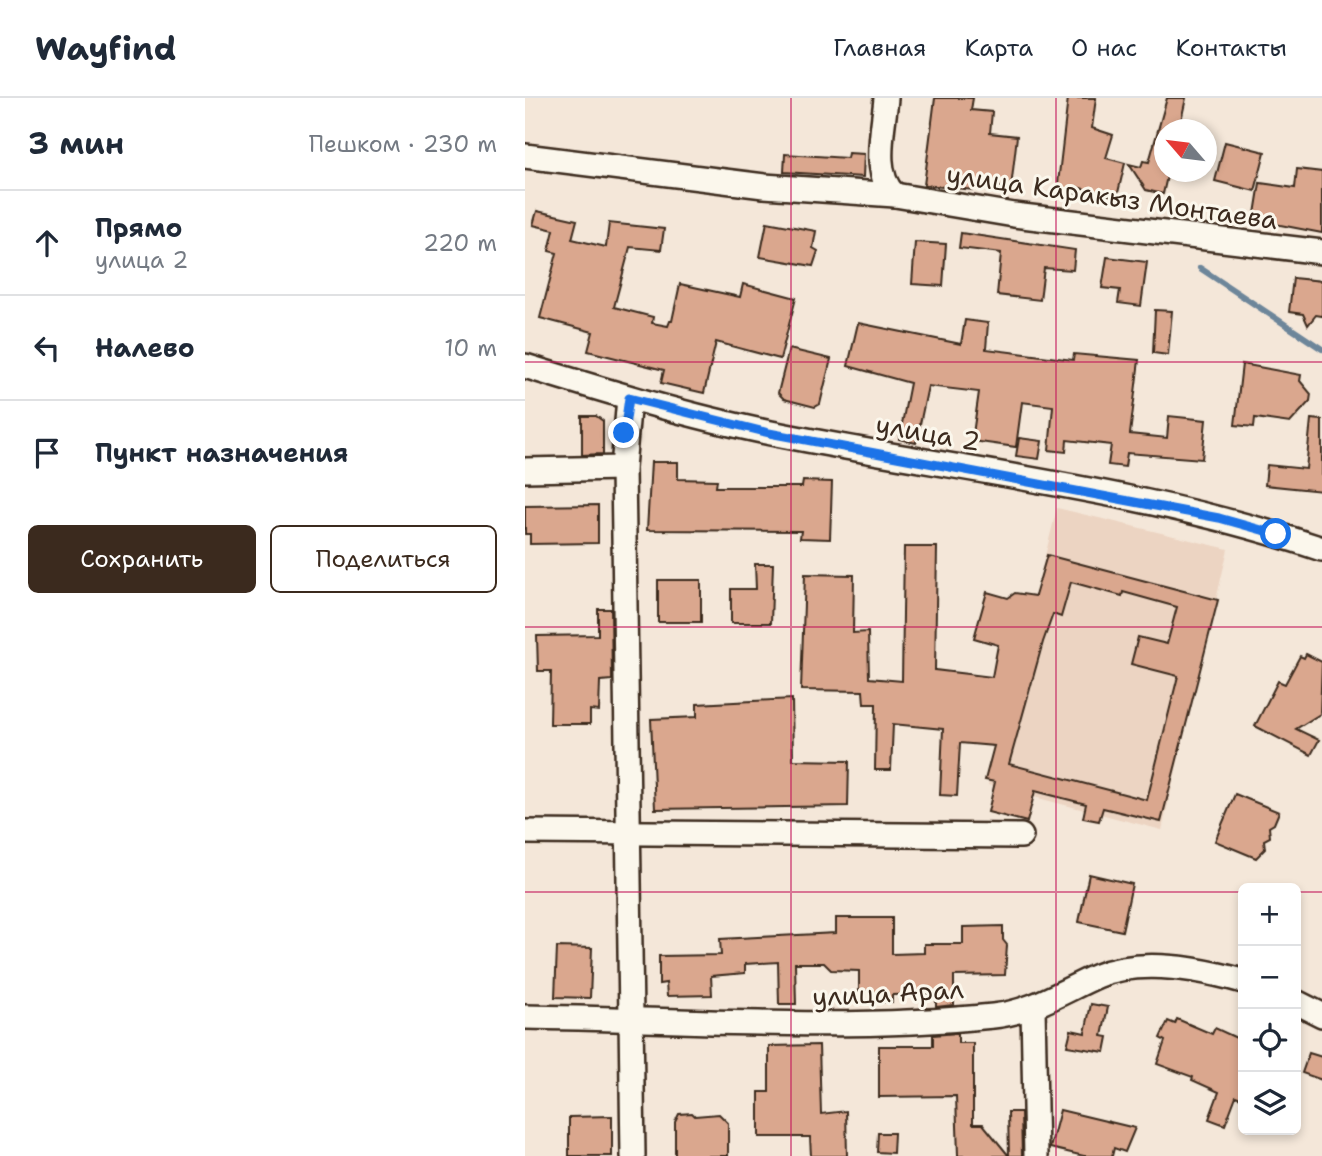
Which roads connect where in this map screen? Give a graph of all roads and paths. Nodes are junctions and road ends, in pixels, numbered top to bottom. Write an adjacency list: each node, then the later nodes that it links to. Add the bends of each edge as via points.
1 (886, 98): 3 (street, via 882,160 884,178)
2 (525, 156): 3 (street, улица Каракыз Монтаева, via 764,186)
3 (895, 195): 4 (street, улица Каракыз Монтаева, via 1013,215)
4 (1322, 252)
5 (525, 366): 6 (street, улица 2)
6 (629, 398): 7 (street); 9 (street, улица 2, via 769,433 1219,518)
7 (623, 468): 8 (street); 10 (street)
8 (525, 470)
9 (1322, 549)
10 (628, 830): 11 (street); 12 (street); 18 (street)
11 (525, 832)
12 (1021, 836)
13 (1238, 980): 15 (street, улица Арал, via 1145,967 1123,969 1099,975)
14 (1301, 1004): 16 (street)
15 (1033, 1008): 18 (street, улица Арал, via 996,1016 889,1023); 20 (street)
16 (1322, 1015)
17 (525, 1017): 18 (street, улица Арал)
18 (631, 1021): 19 (street)
19 (633, 1156)
20 (1036, 1156)

